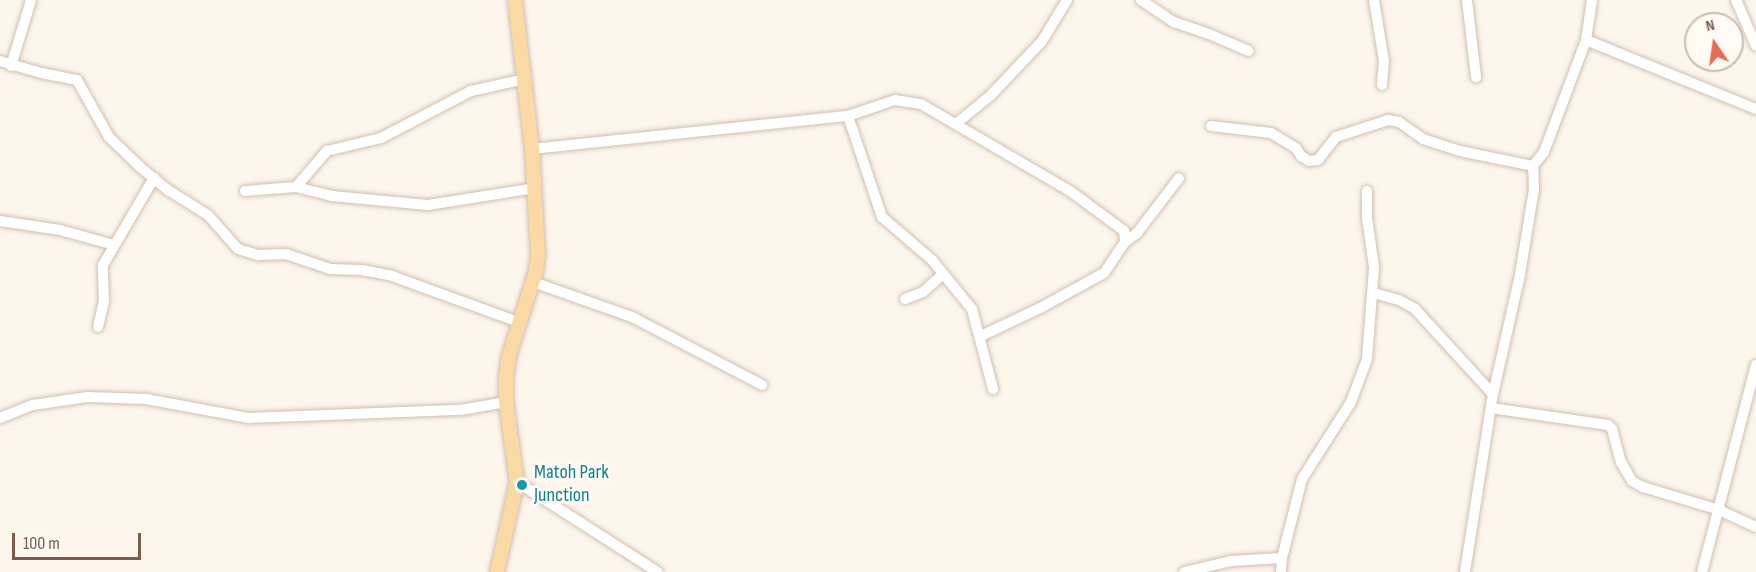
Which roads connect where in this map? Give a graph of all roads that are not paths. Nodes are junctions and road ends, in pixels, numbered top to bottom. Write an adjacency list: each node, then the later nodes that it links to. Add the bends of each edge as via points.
1 (31, 0): 13 (street)
2 (515, 0): 15 (main road)
3 (1067, 0): 19 (street, via 1042,41 991,95)
4 (1141, 0): 11 (street, via 1174,22)
5 (1374, 0): 16 (street, via 1384,61)
6 (1467, 0): 14 (street)
7 (1592, 0): 9 (street)
8 (1736, 0): 10 (street)
9 (1586, 40): 17 (street); 22 (street, via 1544,152)
10 (1756, 46)
11 (1249, 51)
12 (0, 61): 13 (street)
13 (11, 66): 23 (street, via 77,80 104,130)
14 (1476, 77)
15 (525, 79): 21 (main road); 25 (street, via 471,91 381,138 327,151)
16 (1382, 85)
17 (1756, 109)
18 (848, 116): 19 (street, via 895,100 921,104); 21 (street); 32 (street, via 882,217)
19 (957, 123): 30 (street, via 1080,198 1119,226)
20 (1211, 126): 22 (street, via 1271,133 1309,161 1317,160 1335,137 1388,120 1399,122 1423,139 1460,151)
21 (532, 149): 26 (main road)
22 (1533, 166): 42 (street, via 1534,189 1520,280)
23 (154, 178): 31 (street); 36 (street, via 208,215 238,249 258,255 286,254 330,270 362,270 392,276)
24 (1179, 178): 30 (street, via 1137,233)
25 (296, 187): 26 (street, via 332,196 428,205); 27 (street)
26 (535, 188): 33 (main road, via 538,255)
27 (245, 191)
28 (1367, 191): 34 (street)
29 (0, 221): 31 (street, via 60,230)
30 (1125, 242): 38 (street, via 1116,258 1094,280)
31 (114, 245): 37 (street, via 103,265 104,302)
32 (943, 274): 35 (street, via 923,292); 38 (street, via 972,309)
33 (533, 282): 36 (main road); 40 (street, via 632,317)
34 (1374, 293): 42 (street, via 1415,309); 49 (street, via 1367,359 1360,384 1302,479)
35 (905, 299)
36 (521, 323): 43 (main road, via 509,357)
37 (98, 327)
38 (981, 336): 41 (street)
39 (1756, 365): 47 (street)
40 (762, 385)
41 (993, 389)
42 (1493, 394): 44 (street)
43 (506, 402): 45 (street, via 461,410 249,418 146,399 77,397 33,405); 46 (main road)
44 (1491, 408): 47 (street, via 1608,425 1632,481); 54 (street)
45 (0, 418)
46 (517, 482): 50 (main road); 51 (street)
47 (1719, 510): 48 (street); 55 (street)
48 (1756, 527)
49 (1282, 558): 52 (street, via 1231,561); 53 (street)
50 (496, 572)
51 (658, 572)
52 (1184, 572)
53 (1281, 572)
54 (1465, 572)
55 (1702, 572)

